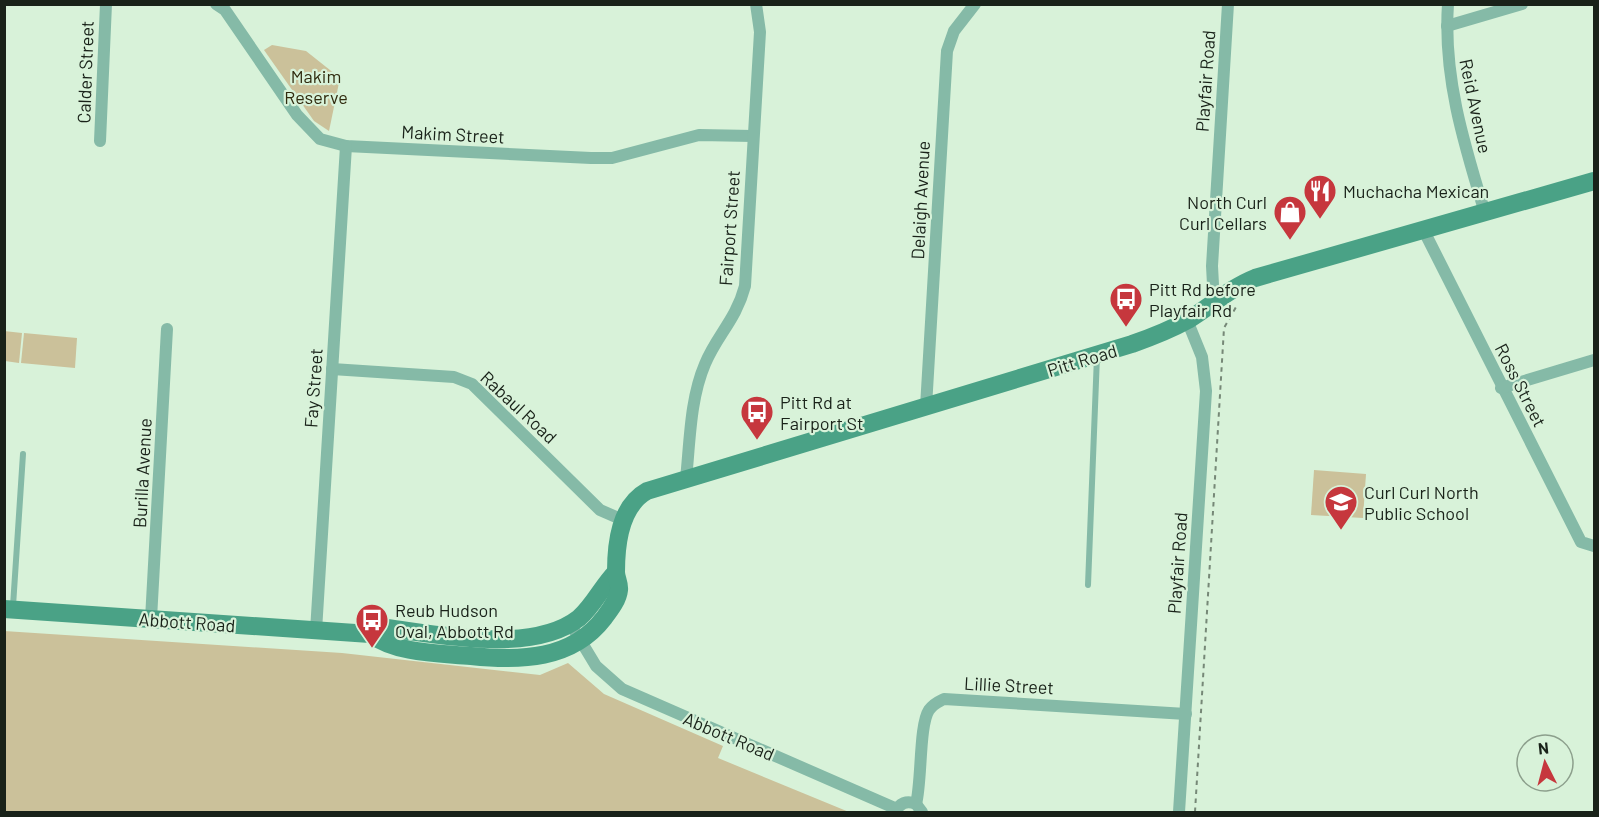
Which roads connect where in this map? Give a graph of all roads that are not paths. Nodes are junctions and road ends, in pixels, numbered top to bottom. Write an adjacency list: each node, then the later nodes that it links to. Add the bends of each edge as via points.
1 (106, 4): 10 (street, Calder Street)
2 (216, 4): 11 (street, Makim Street, via 225,10 297,115 320,139)
3 (756, 4): 9 (street, Fairport Street, via 760,32)
4 (975, 4): 22 (street, Delaigh Avenue, via 954,31 947,51)
5 (1228, 4): 15 (street, Playfair Road, via 1212,266)
6 (1448, 4): 8 (street, Reid Avenue)
7 (1522, 4): 8 (street)
8 (1447, 26): 13 (street, Reid Avenue, via 1447,60 1457,116)
9 (753, 136): 11 (street, Makim Street, via 699,135 612,158 591,159); 24 (street, Fairport Street, via 745,286 739,308 705,364 695,398)
10 (100, 141)
11 (346, 146): 20 (street, Fay Street)
12 (1594, 181): 13 (main road, Pitt Road)
13 (1485, 213): 14 (main road, Pitt Road)
14 (1424, 231): 15 (main road, Pitt Road, via 1255,278 1234,286); 21 (street, Ross Street)
15 (1214, 303): 16 (main road, Pitt Road)
16 (1188, 320): 18 (main road, Pitt Road); 35 (street, Playfair Road, via 1203,357 1206,391)
17 (167, 329): 30 (street, Burilla Avenue)
18 (1097, 355): 22 (main road, Pitt Road); 28 (lane)
19 (1594, 360): 21 (street)
20 (332, 369): 25 (street, Rabaul Road, via 454,377 472,384 600,510); 32 (street, Fay Street)
21 (1501, 388): 26 (street, Ross Street, via 1581,542)
22 (926, 407): 24 (main road, Pitt Road)
23 (23, 454): 29 (lane)
24 (686, 479): 25 (main road, Pitt Road, via 638,496)
25 (623, 520): 27 (main road, Pitt Road)
26 (1594, 546)
27 (616, 572): 31 (main road, via 580,617); 34 (main road, Pitt Road, via 619,590 613,606)
28 (1088, 585)
29 (9, 610): 30 (main road, Abbott Road)
30 (151, 619): 32 (main road, Abbott Road)
31 (570, 623): 33 (main road, Abbott Road, via 549,634 528,638 387,628); 34 (street, Abbott Road)
32 (316, 631): 33 (main road, Abbott Road)
33 (370, 634): 34 (main road, Abbott Road, via 384,645 500,659 555,653)
34 (579, 641): 37 (street, Abbott Road, via 596,666 622,689)
35 (1186, 714): 36 (street, Lillie Street, via 945,699 936,702 925,722); 38 (street, Playfair Road)
36 (919, 808): 37 (street, Abbott Road, via 908,802)
37 (896, 811)
38 (1179, 813)

